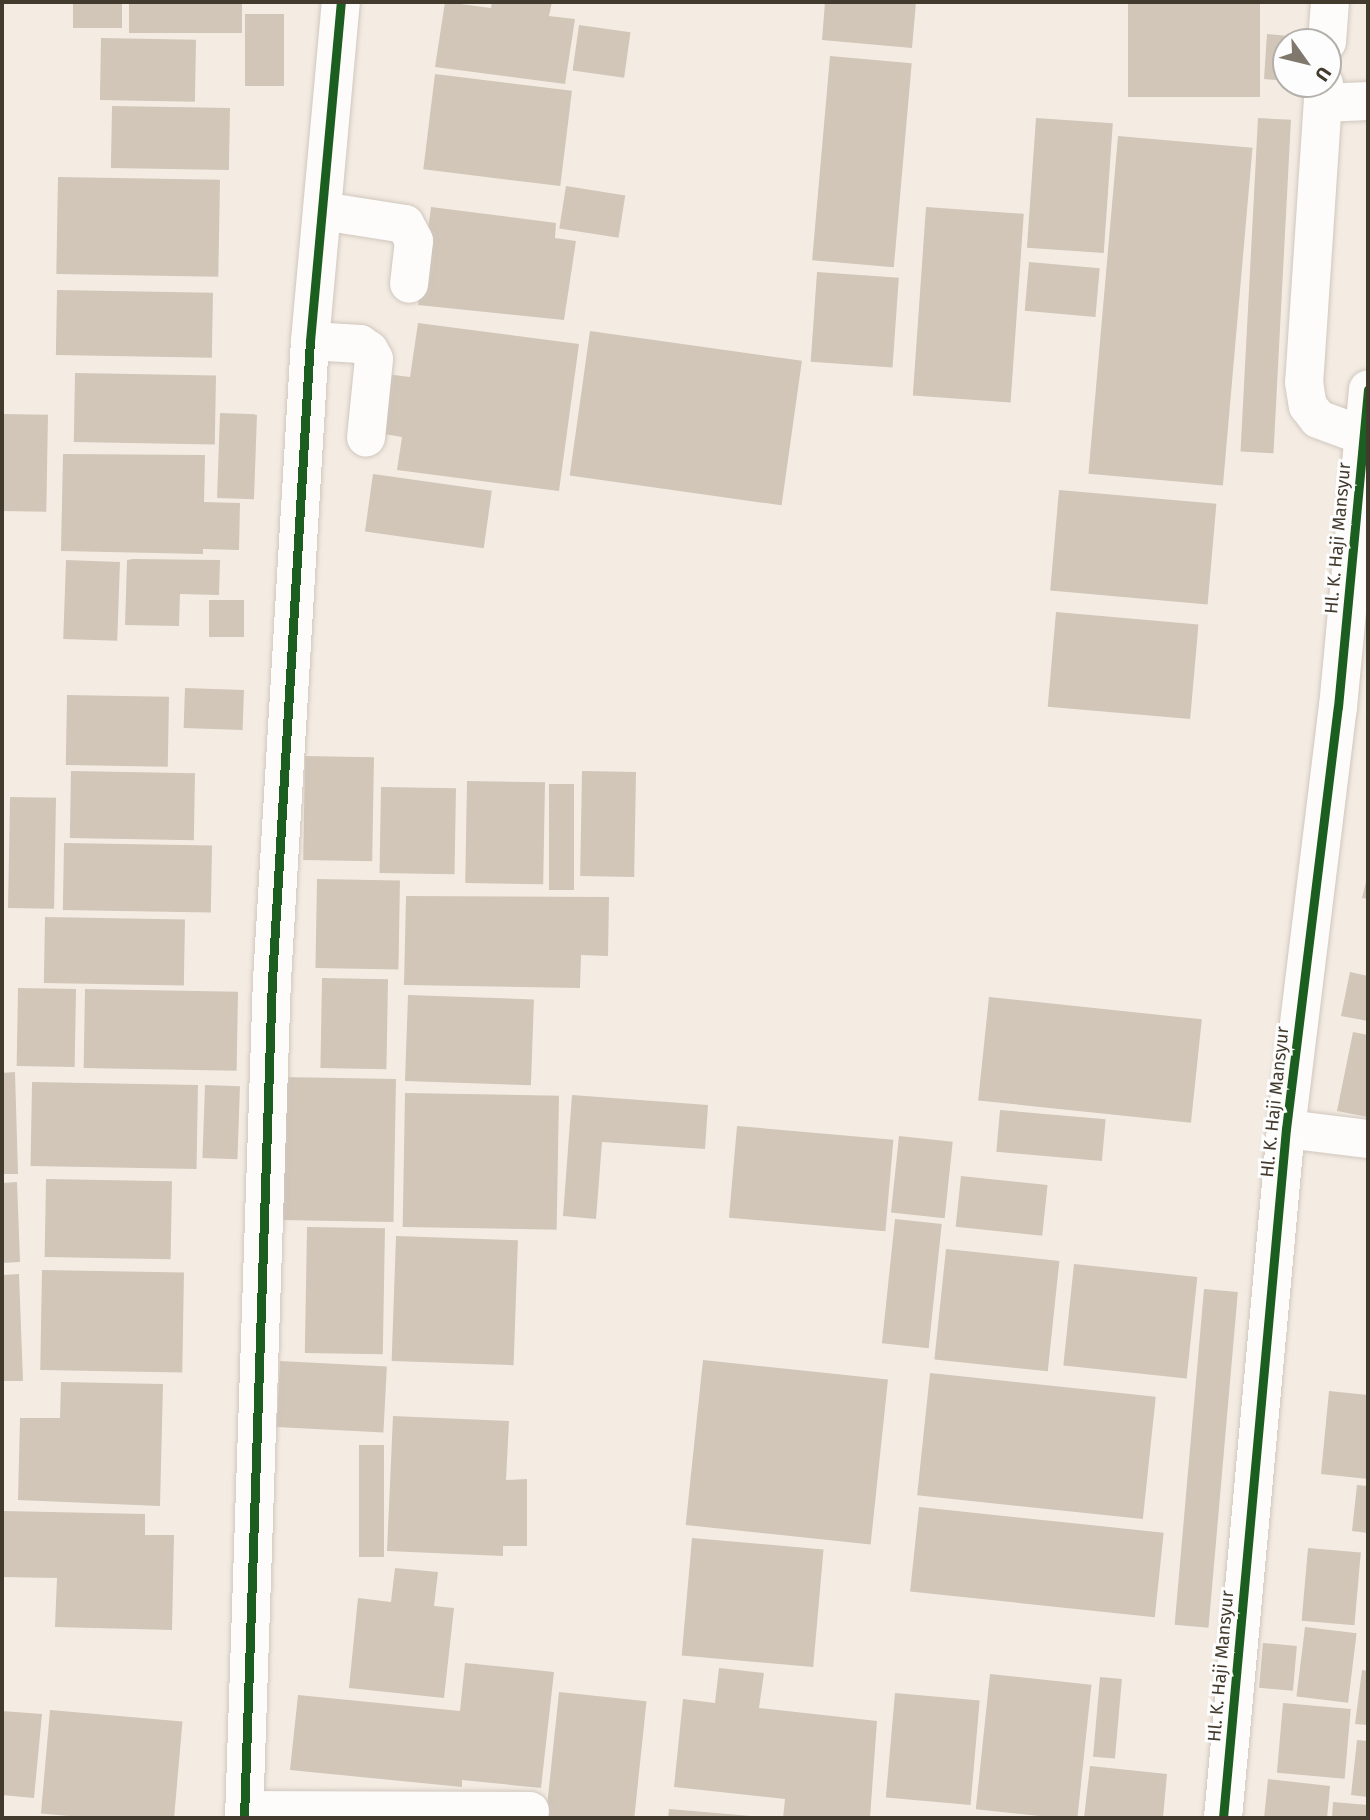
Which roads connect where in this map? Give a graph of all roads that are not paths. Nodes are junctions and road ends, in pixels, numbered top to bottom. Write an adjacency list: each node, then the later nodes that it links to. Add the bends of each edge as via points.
1 (341, 2): 7 (street)
2 (1330, 2): 3 (street)
3 (1328, 28)
4 (1342, 97): 6 (street)
5 (1324, 98): 11 (street, via 1304,382 1307,406 1318,419)
6 (1368, 101)
7 (322, 211): 8 (street, via 404,223 414,241); 9 (street)
8 (409, 284)
9 (310, 341): 12 (street, via 359,344 369,350 374,359); 16 (street, via 272,980)
10 (1368, 390): 11 (street, Hl. K. Haji Mansyur)
11 (1364, 436): 13 (street, Hl. K. Haji Mansyur, via 1338,708)
12 (366, 438)
13 (1286, 1129): 14 (street); 17 (street, Hl. K. Haji Mansyur)
14 (1368, 1139)
15 (530, 1811): 16 (street)
16 (245, 1814)
17 (1223, 1818)

